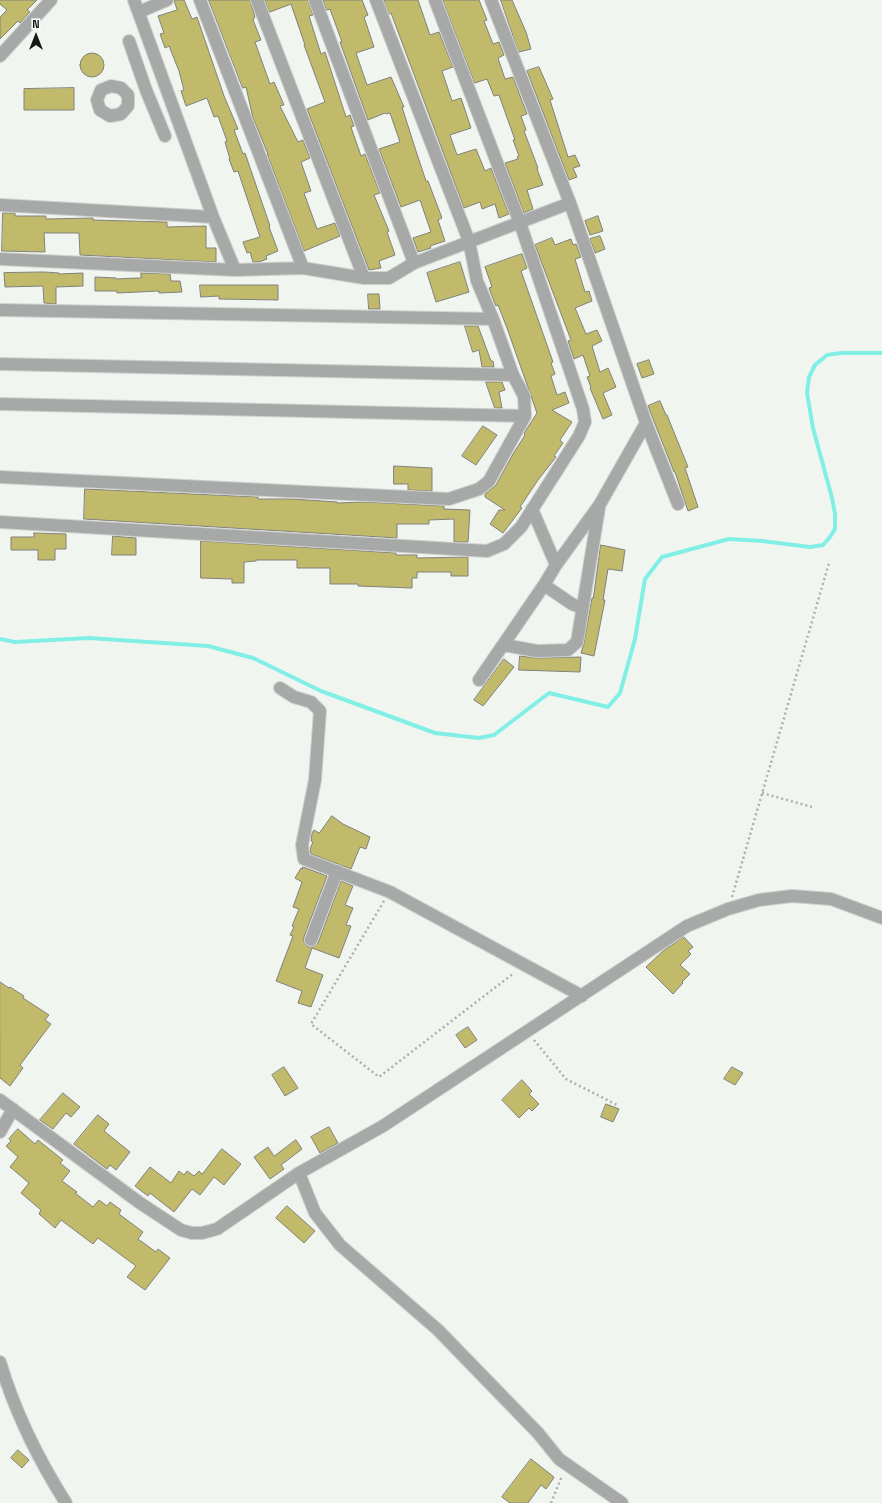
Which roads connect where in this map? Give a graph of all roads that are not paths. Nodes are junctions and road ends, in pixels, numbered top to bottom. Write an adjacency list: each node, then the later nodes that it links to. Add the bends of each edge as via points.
1 (51, 0): 12 (street)
2 (134, 0): 10 (street)
3 (167, 0): 10 (street)
4 (200, 0): 24 (street)
5 (257, 0): 26 (street)
6 (314, 0): 23 (street)
7 (376, 0): 21 (street)
8 (435, 0): 20 (street)
9 (491, 0): 17 (street)
10 (139, 12): 13 (street)
11 (129, 41): 14 (street)
12 (0, 56)
13 (165, 85): 14 (street); 19 (street)
14 (146, 90): 15 (street); 16 (street)
15 (128, 95)
16 (164, 136)
17 (570, 203): 20 (street); 33 (street)
18 (0, 205): 19 (street)
19 (213, 217): 25 (street)
20 (520, 223): 21 (street); 37 (street, via 583,409 585,422 579,436)
21 (469, 241): 23 (street); 28 (street, via 476,281)
22 (0, 259): 25 (street)
23 (414, 263): 26 (street, via 389,278)
24 (303, 268): 25 (street); 26 (street)
25 (235, 270)
26 (364, 278)
27 (0, 310): 28 (street)
28 (493, 319): 30 (street)
29 (0, 364): 30 (street)
30 (513, 375): 32 (street, via 524,396)
31 (0, 404): 32 (street)
32 (525, 416): 34 (street, via 489,481 479,489 449,499)
33 (646, 423): 35 (street); 36 (street)
34 (0, 477)
35 (600, 504): 39 (street); 41 (street)
36 (678, 504)
37 (532, 509): 38 (street, via 521,527 504,544 486,551); 39 (street)
38 (0, 522)
39 (556, 565): 40 (street)
40 (544, 585): 41 (street); 42 (street)
41 (582, 608): 42 (street, via 577,642 568,650 537,651)
42 (504, 645): 43 (street)
43 (479, 680)
44 (280, 688): 45 (street, via 294,697 310,702 320,711 315,780 302,845 304,859)
45 (337, 871): 47 (street); 48 (street, via 390,892)
46 (882, 918): 48 (street, via 832,899 792,896 759,900 728,908 686,926)
47 (311, 940)
48 (582, 996): 52 (street, via 383,1126)
49 (0, 1100): 50 (street)
50 (12, 1109): 51 (street); 52 (street, via 140,1203 181,1230 192,1233 217,1229)
51 (0, 1132)
52 (300, 1174): 55 (street, via 315,1213 340,1245 438,1330 565,1463)
53 (0, 1362): 54 (street, via 26,1433)
54 (66, 1503)
55 (622, 1503)

